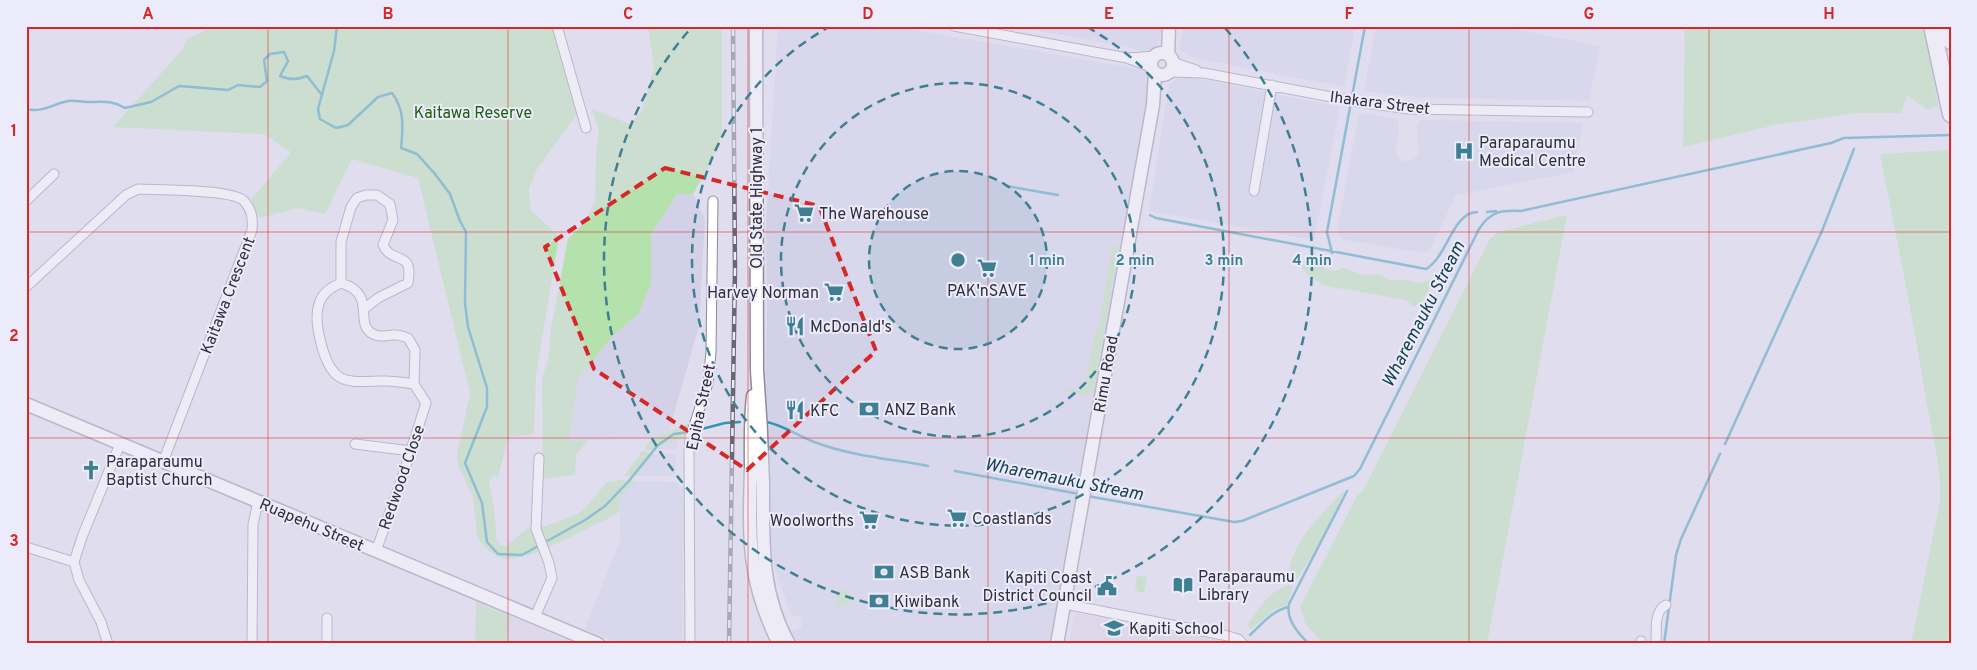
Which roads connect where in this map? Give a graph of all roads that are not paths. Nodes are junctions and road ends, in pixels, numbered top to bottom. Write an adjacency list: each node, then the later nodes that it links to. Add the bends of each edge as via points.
1 (556, 26): 12 (street)
2 (756, 26): 22 (main road, Old State Highway 1)
3 (954, 26): 8 (street, Ihakara Street)
4 (1168, 26): 8 (main road, Rimu Road)
5 (1932, 26): 11 (highway)
6 (1947, 26): 7 (highway)
7 (1951, 41)
8 (1162, 64): 9 (street, Ihakara Street); 32 (main road, Rimu Road)
9 (1272, 85): 10 (street, Ihakara Street, via 1409,109); 14 (street)
10 (1588, 112)
11 (1951, 114)
12 (586, 128)
13 (54, 174): 15 (street)
14 (1254, 191)
15 (26, 201)
16 (714, 201): 40 (street, Epiha Street, via 708,383 690,438)
17 (341, 283): 19 (street, via 356,290); 19 (street, via 341,242 350,207 357,198 377,196 390,204 393,220 383,245 391,254 407,262 410,270 408,283); 20 (street, via 326,292 316,315 326,360 338,376 356,381)
18 (26, 287): 27 (street, Kaitawa Crescent, via 126,195 138,189 220,193 245,201 253,216 252,230)
19 (364, 309): 20 (street, via 365,327 372,334 408,338 415,350)
20 (414, 384): 25 (street, Redwood Close, via 426,403)
21 (26, 404): 23 (main road, Ruapehu Street)
22 (756, 422): 41 (main road, Old State Highway 1, via 750,539 755,582); 42 (main road, Old State Highway 1, via 763,556 768,590)
23 (120, 444): 27 (main road, Ruapehu Street); 31 (street)
24 (355, 444): 25 (street)
25 (411, 451): 30 (street, Redwood Close)
26 (539, 458): 34 (street, via 536,533 552,578)
27 (163, 462): 28 (main road, Ruapehu Street)
28 (258, 502): 30 (main road, Ruapehu Street); 37 (street, via 253,524)
29 (26, 547): 31 (street)
30 (376, 551): 34 (main road, Ruapehu Street)
31 (74, 562): 36 (street)
32 (1065, 604): 43 (main road, Rimu Road); 44 (street, via 1228,636)
33 (1666, 605): 45 (street, via 1658,614)
34 (535, 617): 39 (main road, Ruapehu Street)
35 (327, 618): 38 (street)
36 (108, 644)
37 (252, 644)
38 (327, 644)
39 (598, 644)
40 (690, 644)
41 (779, 644)
42 (790, 644)
43 (1057, 644)
44 (1243, 644)
45 (1656, 644)

